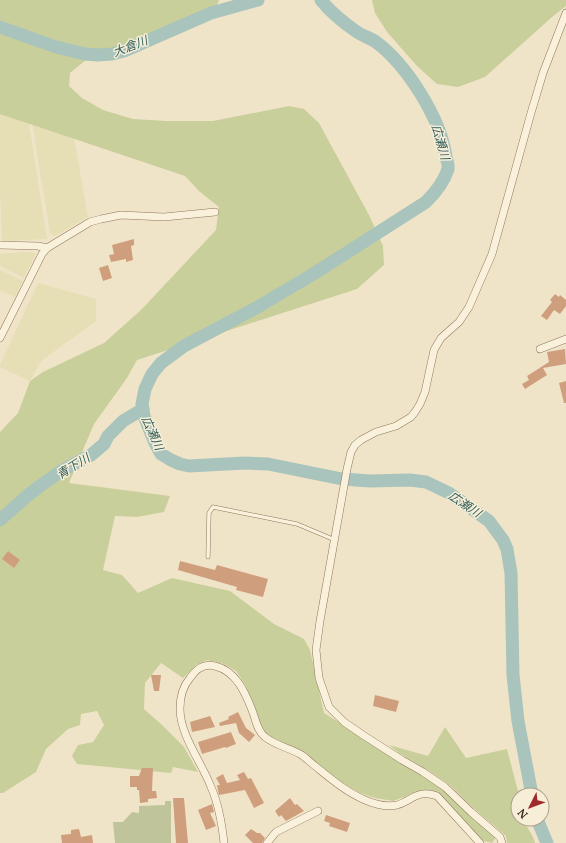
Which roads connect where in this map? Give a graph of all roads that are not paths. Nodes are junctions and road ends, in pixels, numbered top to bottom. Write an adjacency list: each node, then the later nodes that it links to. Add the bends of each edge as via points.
1 (566, 14): 8 (street, via 543,73 492,254 469,307 459,322 441,338 434,350 425,392 415,412 396,426 376,432 355,445 347,469)
2 (215, 212): 4 (street, via 164,217 121,215 101,219 90,222)
3 (0, 245): 4 (street)
4 (47, 248): 5 (street)
5 (0, 338)
6 (566, 339): 7 (street)
7 (540, 349)
8 (335, 540): 9 (lane, via 297,524 213,507 209,513); 14 (street, via 316,650 319,678 329,707 344,722 445,787 500,837)
9 (208, 557)
10 (318, 811): 12 (street, via 276,832)
11 (224, 843): 13 (street, via 220,811 188,739 180,709 181,698 189,679 195,671 213,665 230,672 238,682 264,737 300,754 352,793 373,803 397,805 424,793 437,796)
12 (267, 843)
13 (480, 843)
14 (502, 843)

